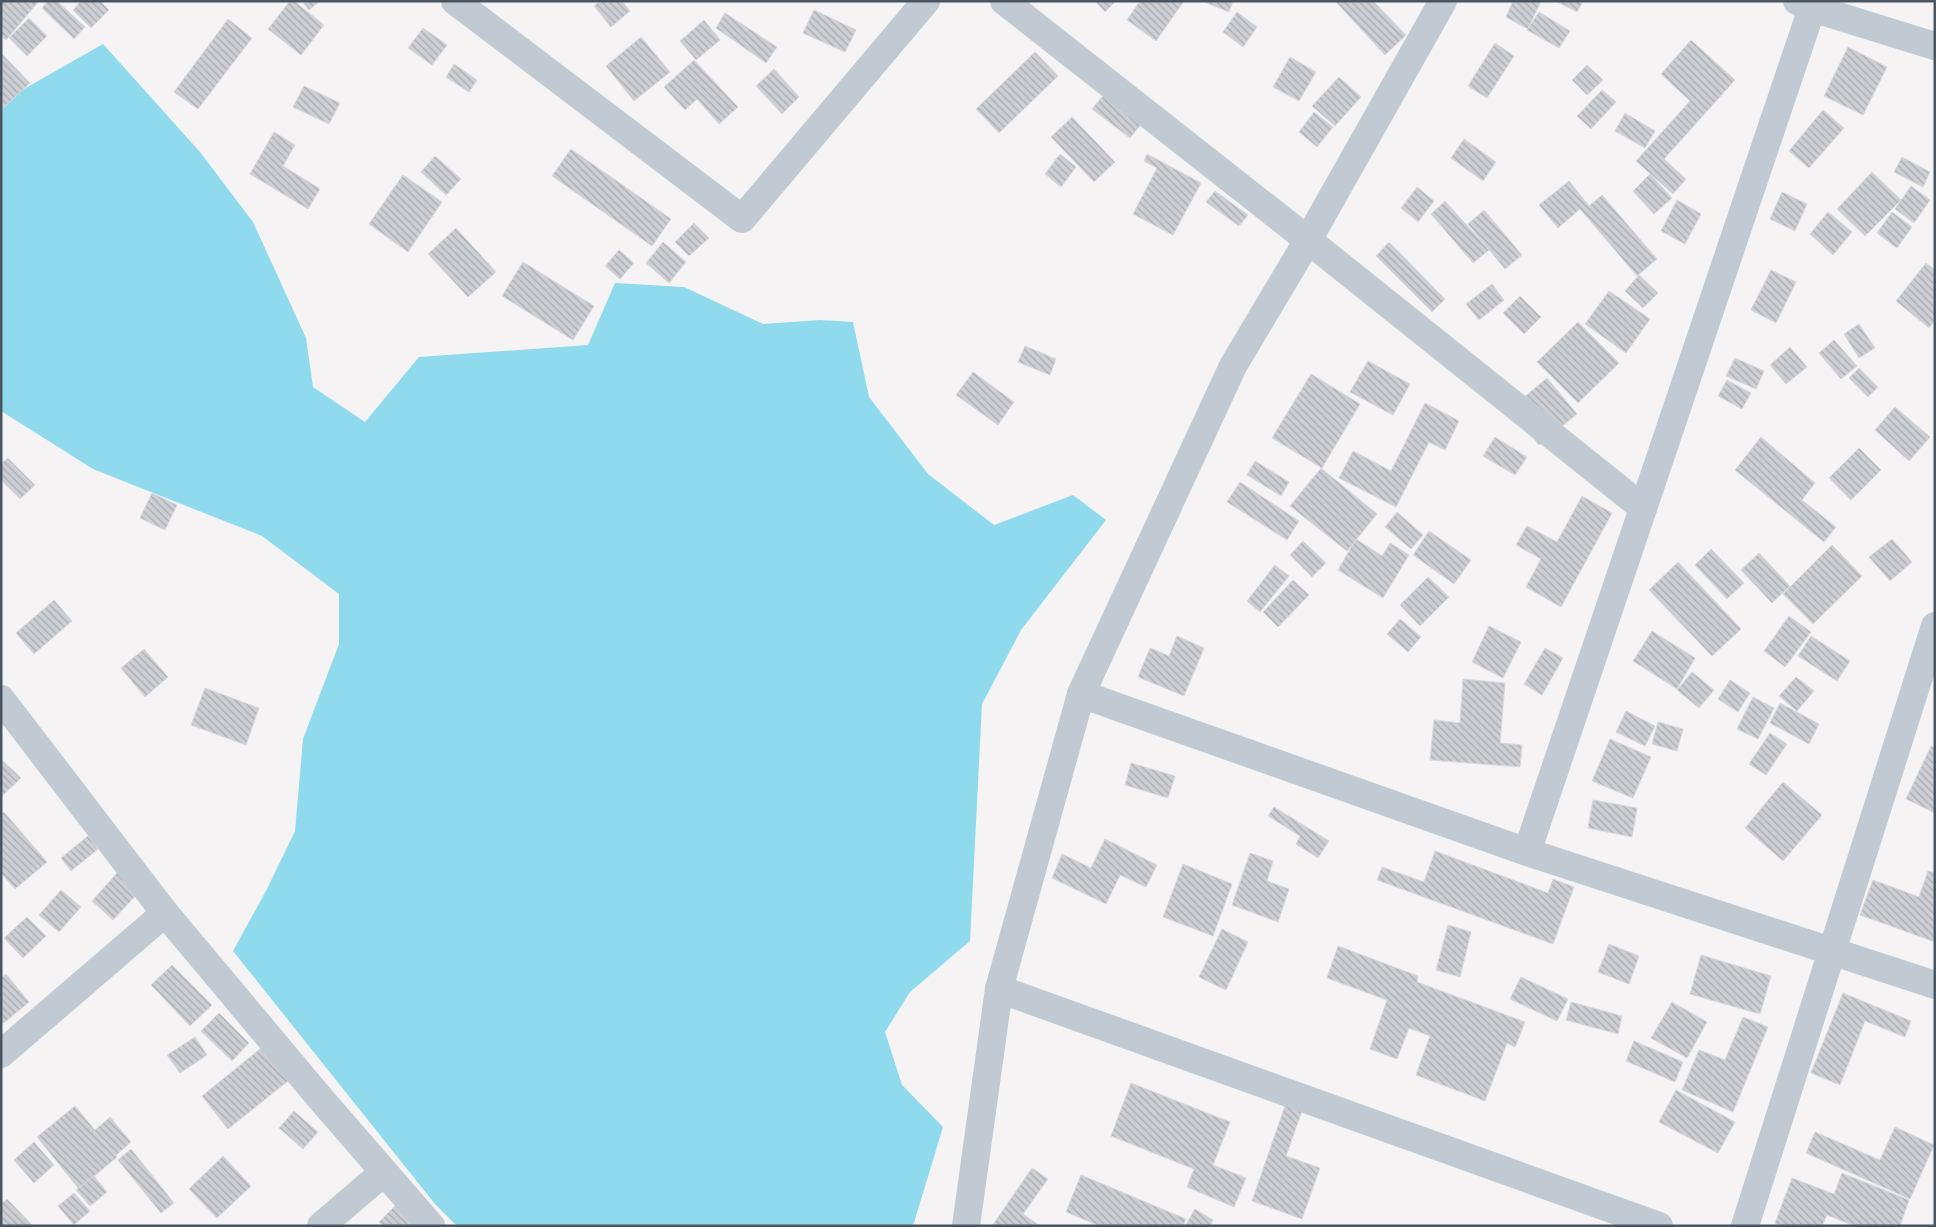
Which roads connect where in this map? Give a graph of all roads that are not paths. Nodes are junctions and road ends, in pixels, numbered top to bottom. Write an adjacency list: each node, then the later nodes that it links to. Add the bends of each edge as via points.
1 (455, 1): 2 (street, via 742,219)
2 (926, 1)
3 (1004, 1): 7 (street)
4 (1443, 1): 7 (street)
5 (1805, 4): 6 (street); 8 (street)
6 (1935, 46)
7 (1308, 240): 8 (street); 10 (street, via 1233,366)
8 (1643, 508): 12 (street)
9 (1935, 626): 14 (street)
10 (1081, 694): 12 (street); 16 (street)
11 (1, 699): 13 (street)
12 (1527, 852): 14 (street)
13 (165, 912): 17 (street); 18 (street)
14 (1831, 951): 15 (street); 23 (street)
15 (1935, 985)
16 (999, 989): 21 (street); 22 (street)
17 (1, 1054)
18 (384, 1172): 19 (street); 20 (street)
19 (320, 1226)
20 (431, 1226)
21 (966, 1226)
22 (1659, 1226)
23 (1745, 1226)

